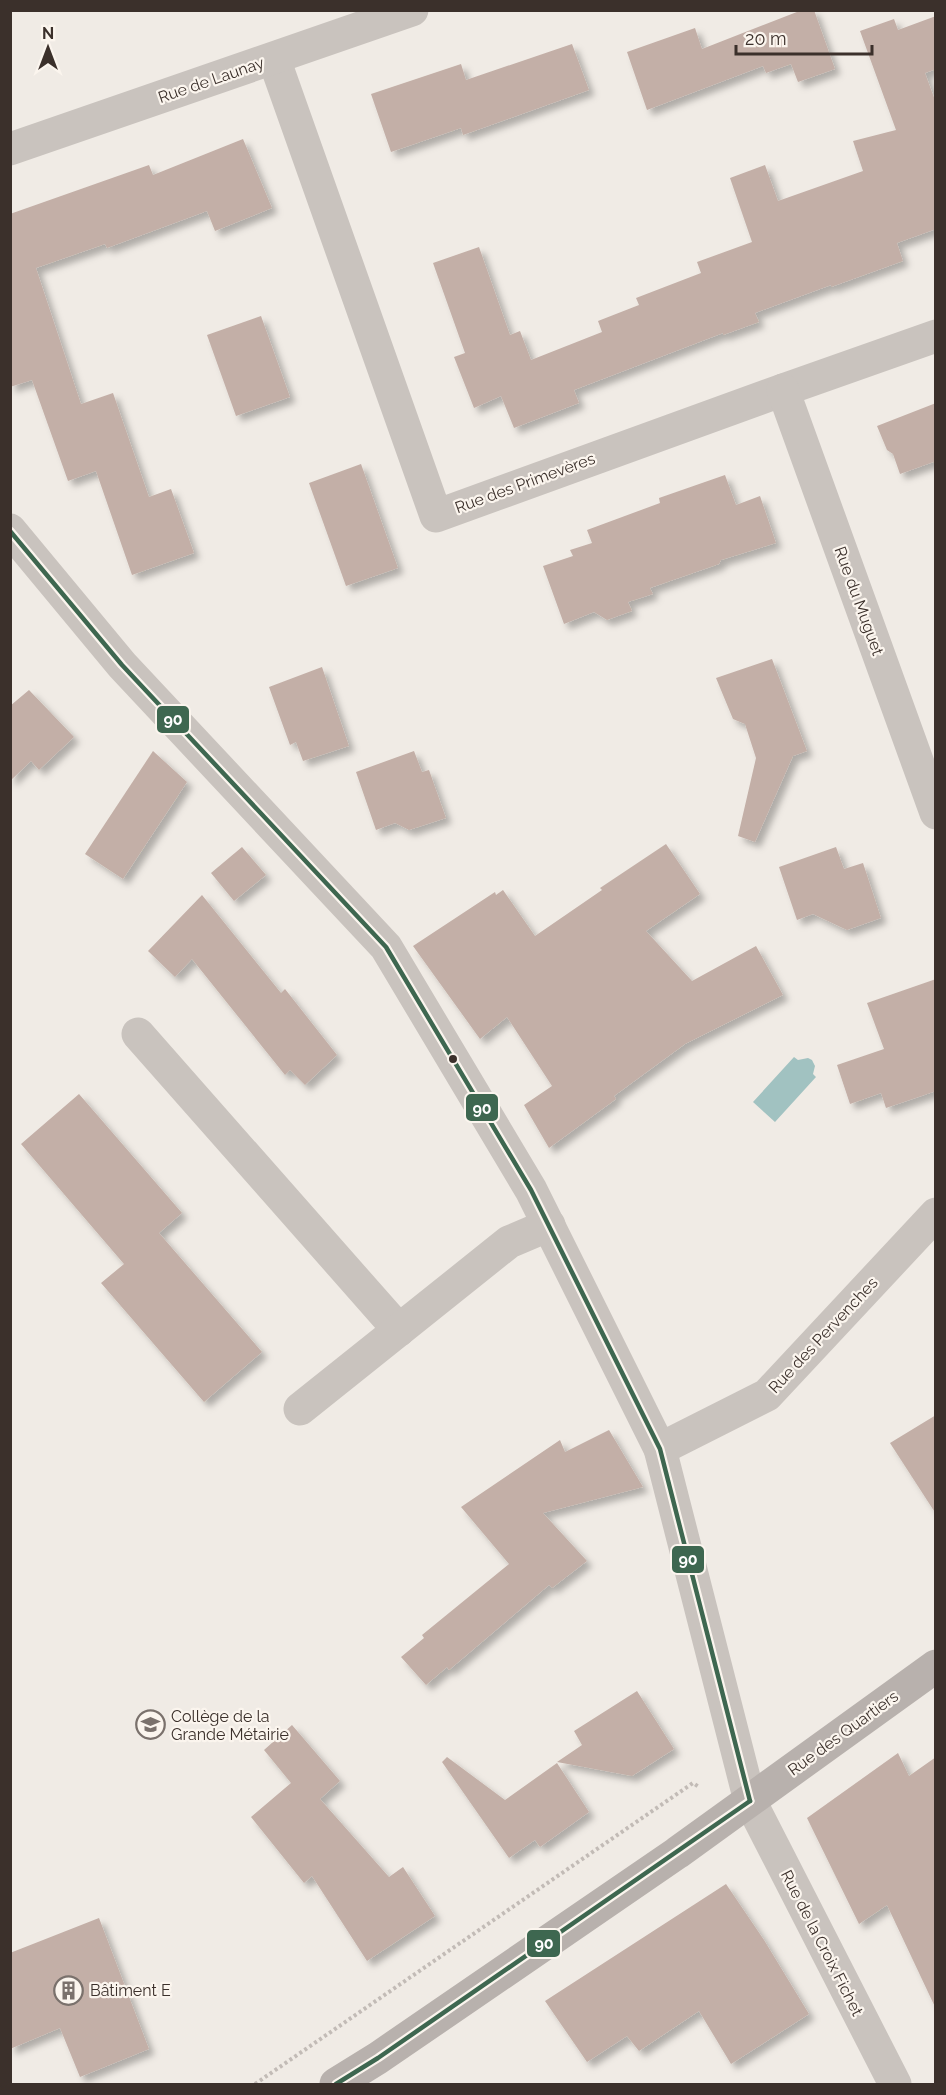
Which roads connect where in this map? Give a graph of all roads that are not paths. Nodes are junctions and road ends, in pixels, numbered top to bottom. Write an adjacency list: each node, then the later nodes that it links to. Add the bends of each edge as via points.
1 (412, 10): 2 (street, Rue de Launay)
2 (274, 59): 3 (street, Rue de Launay); 5 (street, Rue des Primevères, via 436,516)
3 (10, 149)
4 (936, 336): 5 (street, Rue des Primevères)
5 (783, 390): 7 (street, Rue du Muguet)
6 (10, 530): 11 (street, Rue de la Croix Fichet, via 122,665 386,947)
7 (926, 756): 8 (street, Rue du Muguet)
8 (936, 813)
9 (138, 1034): 12 (street)
10 (936, 1214): 14 (street, Rue des Pervenches, via 767,1395)
11 (549, 1226): 12 (street, via 509,1242); 14 (street, Rue de la Croix Fichet)
12 (399, 1330): 13 (street)
13 (300, 1409)
14 (660, 1449): 16 (street, Rue de la Croix Fichet)
15 (936, 1666): 16 (main road, Rue des Quartiers)
16 (742, 1807): 17 (main road, Rue des Quartiers); 18 (street, Rue de la Croix Fichet)
17 (336, 2085)
18 (895, 2085)

